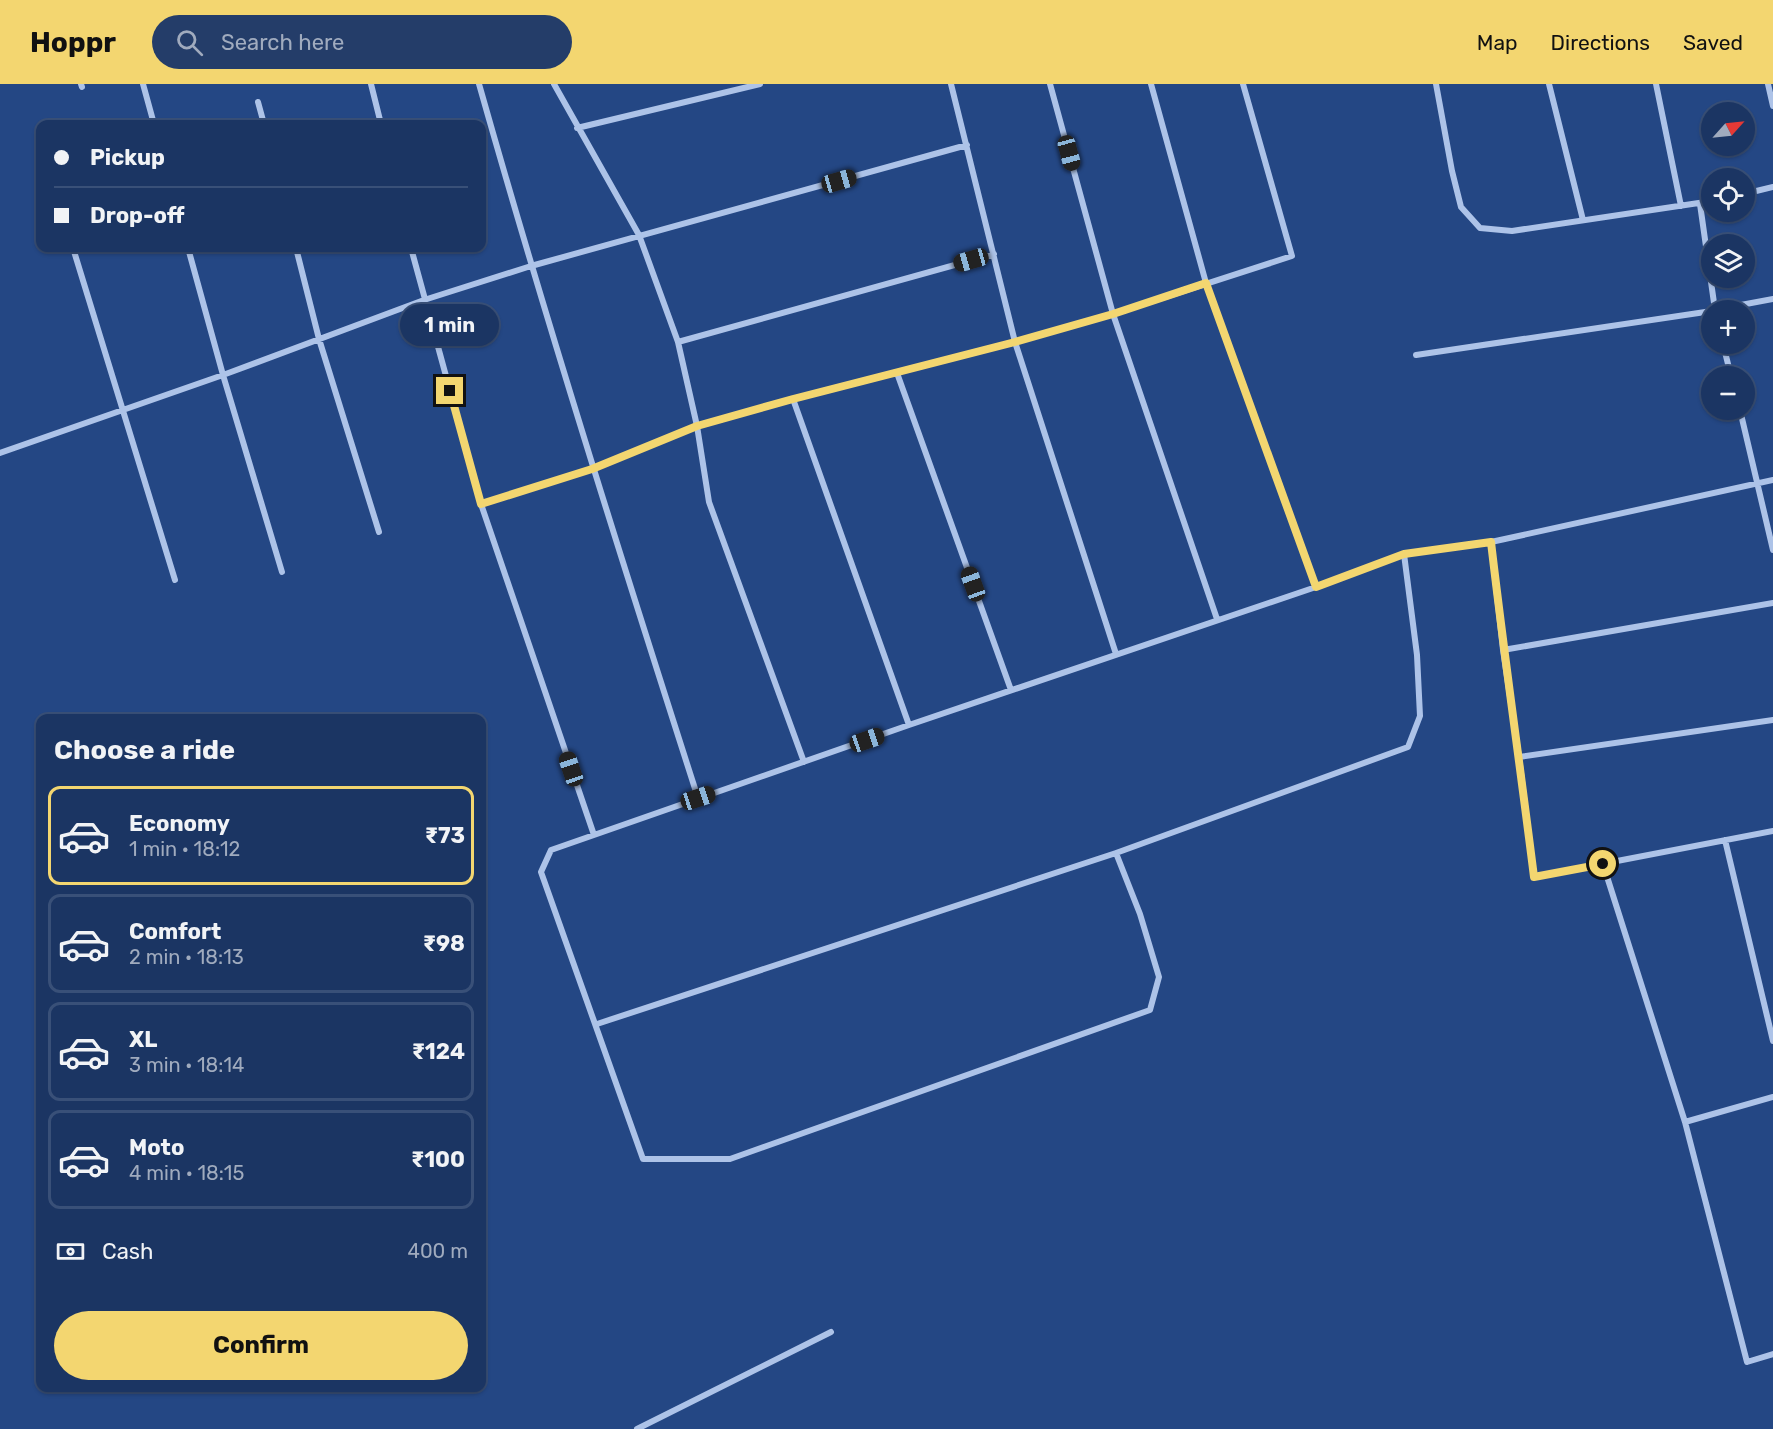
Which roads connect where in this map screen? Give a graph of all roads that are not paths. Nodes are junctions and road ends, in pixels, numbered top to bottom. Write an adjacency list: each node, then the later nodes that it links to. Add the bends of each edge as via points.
1 (143, 84): 16 (street)
2 (371, 84): 18 (street)
3 (479, 84): 32 (street)
4 (554, 84): 19 (street)
5 (760, 84): 19 (street)
6 (951, 84): 20 (street)
7 (1050, 84): 39 (street)
8 (1151, 84): 33 (street)
9 (1244, 84): 33 (street, via 1292,256)
10 (1436, 84): 25 (street, via 1461,207 1480,228 1512,231)
11 (1549, 84): 25 (street)
12 (1656, 84): 24 (street)
13 (1768, 84): 15 (street)
14 (258, 102): 17 (street)
15 (1773, 106)
16 (153, 120)
17 (263, 120)
18 (380, 120)
19 (577, 128): 26 (street)
20 (967, 145): 26 (street); 31 (street)
21 (1773, 188): 22 (street)
22 (1755, 192)
23 (1700, 204): 24 (street); 36 (street)
24 (1681, 206): 25 (street)
25 (1583, 220)
26 (639, 235): 32 (street); 41 (street)
27 (74, 252): 47 (street)
28 (189, 252): 45 (street)
29 (297, 252): 40 (street)
30 (412, 252): 35 (street)
31 (993, 254): 41 (street); 42 (street)
32 (531, 266): 35 (street); 51 (street)
33 (1206, 283): 39 (street); 61 (street)
34 (1773, 299): 37 (street)
35 (424, 300): 40 (street); 54 (street)
36 (1713, 300)
37 (1755, 303)
38 (1701, 313): 43 (street)
39 (1113, 314): 42 (street); 63 (street)
40 (319, 339): 45 (street); 55 (street)
41 (678, 342): 49 (street)
42 (1015, 342): 44 (street); 65 (street)
43 (1416, 355)
44 (897, 373): 46 (street); 66 (street)
45 (223, 375): 47 (street); 59 (street)
46 (793, 399): 49 (street); 68 (street)
47 (122, 409): 50 (street); 60 (street)
48 (1742, 420): 53 (street)
49 (697, 426): 51 (street); 70 (street, via 709,502)
50 (0, 453)
51 (592, 469): 54 (street); 71 (street)
52 (1773, 480): 53 (street)
53 (1758, 483): 56 (street); 57 (street)
54 (481, 504): 73 (street)
55 (379, 532)
56 (1491, 542): 58 (street); 64 (street)
57 (1773, 550)
58 (1404, 554): 61 (street); 75 (street, via 1417,655 1420,716 1408,747)
59 (282, 572)
60 (175, 580)
61 (1316, 587): 63 (street)
62 (1773, 603): 64 (street)
63 (1217, 619): 65 (street)
64 (1503, 650): 69 (street)
65 (1116, 654): 66 (street)
66 (1011, 690): 68 (street)
67 (1773, 720): 69 (street)
68 (909, 725): 70 (street)
69 (1519, 757): 76 (street, via 1534,877)
70 (804, 762): 71 (street)
71 (698, 798): 73 (street)
72 (1773, 831): 74 (street)
73 (594, 836): 77 (street, via 551,850 541,872)
74 (1725, 840): 76 (street); 78 (street)
75 (1116, 853): 77 (street); 77 (street, via 1159,977 1150,1010 730,1159 644,1159)
76 (1603, 864): 80 (street)
77 (597, 1024)
78 (1773, 1041)
79 (1773, 1097): 80 (street)
80 (1684, 1122): 82 (street, via 1747,1362)
81 (831, 1332): 83 (street)
82 (1773, 1354)
83 (637, 1429)

